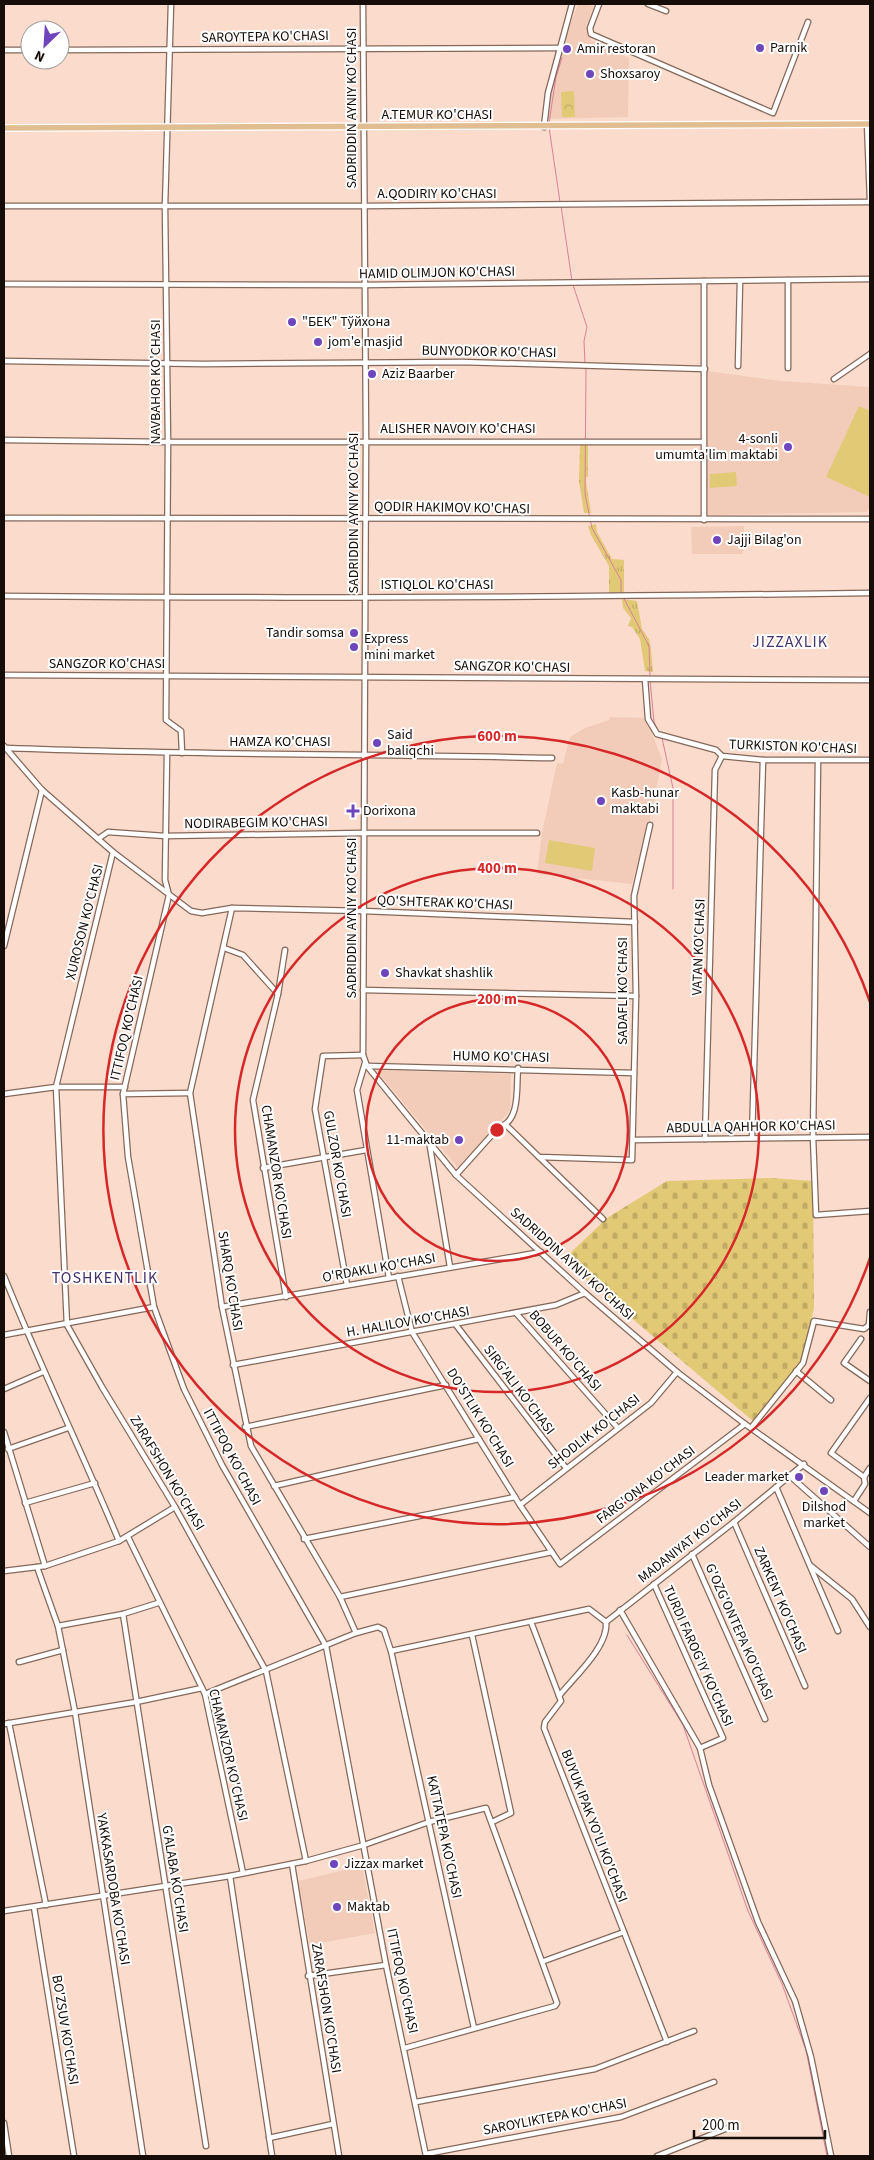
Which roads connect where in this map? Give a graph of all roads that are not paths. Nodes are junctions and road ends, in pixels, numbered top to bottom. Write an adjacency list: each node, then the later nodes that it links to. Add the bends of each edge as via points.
1 (171, 4): 13 (street, NAVBAHOR KO'CHASI)
2 (363, 4): 8 (street, SADRIDDIN AYNIY KO'CHASI)
3 (572, 4): 9 (street)
4 (599, 4): 7 (street, via 590,28 591,34 773,113)
5 (648, 4): 6 (street)
6 (666, 11)
7 (808, 22)
8 (363, 48): 9 (street, SAROYTEPA KO'CHASI); 13 (street, SAROYTEPA KO'CHASI); 18 (street, SADRIDDIN AYNIY KO'CHASI)
9 (560, 48): 15 (street, via 548,93)
10 (4, 50): 11 (street)
11 (20, 50)
12 (70, 50): 13 (street, SAROYTEPA KO'CHASI)
13 (171, 50): 17 (street, NAVBAHOR KO'CHASI)
14 (869, 124): 15 (main road, A.TEMUR KO'CHASI); 19 (street)
15 (544, 126): 18 (main road, A.TEMUR KO'CHASI)
16 (4, 128): 17 (main road, A.TEMUR KO'CHASI)
17 (166, 128): 18 (main road, A.TEMUR KO'CHASI); 21 (street, NAVBAHOR KO'CHASI)
18 (364, 128): 22 (street, SADRIDDIN AYNIY KO'CHASI)
19 (870, 201): 22 (street, A.QODIRIY KO'CHASI)
20 (4, 206): 21 (street, A.QODIRIY KO'CHASI)
21 (165, 206): 22 (street, A.QODIRIY KO'CHASI); 28 (street, NAVBAHOR KO'CHASI)
22 (364, 206): 29 (street, SADRIDDIN AYNIY KO'CHASI)
23 (870, 278): 24 (street, HAMID OLIMJON KO'CHASI)
24 (788, 280): 26 (street, HAMID OLIMJON KO'CHASI); 35 (street)
25 (704, 281): 26 (street, HAMID OLIMJON KO'CHASI); 29 (street, HAMID OLIMJON KO'CHASI); 36 (street)
26 (740, 281): 34 (street)
27 (4, 284): 28 (street, HAMID OLIMJON KO'CHASI)
28 (167, 284): 29 (street, HAMID OLIMJON KO'CHASI); 33 (street, NAVBAHOR KO'CHASI)
29 (364, 285): 32 (street, SADRIDDIN AYNIY KO'CHASI)
30 (870, 354): 37 (street)
31 (4, 361): 33 (street, BUNYODKOR KO'CHASI)
32 (365, 361): 33 (street, BUNYODKOR KO'CHASI); 36 (street, BUNYODKOR KO'CHASI); 39 (street, SADRIDDIN AYNIY KO'CHASI)
33 (168, 363): 40 (street, NAVBAHOR KO'CHASI)
34 (738, 366)
35 (788, 368)
36 (705, 369): 41 (street)
37 (834, 378)
38 (4, 440): 40 (street, ALISHER NAVOIY KO'CHASI)
39 (366, 440): 40 (street, ALISHER NAVOIY KO'CHASI); 41 (street, ALISHER NAVOIY KO'CHASI); 44 (street, SADRIDDIN AYNIY KO'CHASI)
40 (168, 442): 42 (street, NAVBAHOR KO'CHASI)
41 (703, 442): 46 (street)
42 (168, 517): 43 (street, QODIR HAKIMOV KO'CHASI); 44 (street, QODIR HAKIMOV KO'CHASI); 50 (street, NAVBAHOR KO'CHASI)
43 (4, 518)
44 (365, 518): 46 (street, QODIR HAKIMOV KO'CHASI); 49 (street, SADRIDDIN AYNIY KO'CHASI)
45 (870, 519): 46 (street, QODIR HAKIMOV KO'CHASI)
46 (704, 520)
47 (870, 593): 49 (street, ISTIQLOL KO'CHASI)
48 (4, 596): 50 (street, ISTIQLOL KO'CHASI)
49 (365, 597): 50 (street, ISTIQLOL KO'CHASI); 53 (street, SADRIDDIN AYNIY KO'CHASI)
50 (166, 598): 52 (street, NAVBAHOR KO'CHASI)
51 (4, 675): 52 (street, SANGZOR KO'CHASI)
52 (166, 675): 53 (street, SANGZOR KO'CHASI); 57 (street, NAVBAHOR KO'CHASI, via 166,720 181,731)
53 (364, 676): 54 (street, SANGZOR KO'CHASI); 59 (street, SADRIDDIN AYNIY KO'CHASI)
54 (646, 679): 55 (street, SANGZOR KO'CHASI); 60 (street, TURKISTON KO'CHASI, via 648,719 655,733 716,750)
55 (870, 680)
56 (5, 747): 58 (street, HAMZA KO'CHASI); 65 (street, XUROSON KO'CHASI)
57 (182, 753): 58 (street, HAMZA KO'CHASI); 59 (street, HAMZA KO'CHASI)
58 (167, 754): 69 (street, ITTIFOQ KO'CHASI)
59 (364, 754): 61 (street, HAMZA KO'CHASI); 67 (street, SADRIDDIN AYNIY KO'CHASI)
60 (722, 756): 62 (street, TURKISTON KO'CHASI); 95 (street, VATAN KO'CHASI, via 715,770)
61 (552, 758)
62 (763, 760): 63 (street, TURKISTON KO'CHASI); 94 (street)
63 (818, 760): 64 (street, TURKISTON KO'CHASI); 92 (street)
64 (870, 760)
65 (42, 790): 70 (street, XUROSON KO'CHASI); 76 (street)
66 (650, 824): 75 (street, SADAFLI KO'CHASI, via 634,896)
67 (363, 833): 68 (street, NODIRABEGIM KO'CHASI); 69 (street, NODIRABEGIM KO'CHASI); 74 (street, SADRIDDIN AYNIY KO'CHASI)
68 (537, 833)
69 (165, 836): 70 (street, NODIRABEGIM KO'CHASI, via 108,832); 72 (street, ITTIFOQ KO'CHASI, via 165,880)
70 (98, 839): 71 (street, XUROSON KO'CHASI)
71 (113, 852): 72 (street, QO'SHTERAK KO'CHASI); 86 (street, XUROSON KO'CHASI)
72 (169, 895): 73 (street, QO'SHTERAK KO'CHASI, via 191,911); 87 (street, ITTIFOQ KO'CHASI)
73 (232, 908): 74 (street, QO'SHTERAK KO'CHASI); 77 (street, SHARQ KO'CHASI)
74 (363, 911): 75 (street, QO'SHTERAK KO'CHASI); 79 (street, SADRIDDIN AYNIY KO'CHASI)
75 (635, 922): 81 (street, SADAFLI KO'CHASI)
76 (4, 946)
77 (224, 948): 80 (street, via 243,955); 88 (street, SHARQ KO'CHASI)
78 (285, 950): 80 (street, CHAMANZOR KO'CHASI)
79 (363, 990): 81 (street); 82 (street, SADRIDDIN AYNIY KO'CHASI)
80 (278, 994): 101 (street, CHAMANZOR KO'CHASI, via 253,1100)
81 (636, 996): 85 (street, SADAFLI KO'CHASI)
82 (363, 1055): 83 (street, SADRIDDIN AYNIY KO'CHASI); 100 (street, GULZOR KO'CHASI, via 323,1056 315,1109)
83 (366, 1064): 84 (street, HUMO KO'CHASI); 96 (street, SADRIDDIN AYNIY KO'CHASI); 98 (street, via 357,1090)
84 (518, 1068): 85 (street, HUMO KO'CHASI); 91 (street, via 514,1117)
85 (634, 1073): 97 (street, SADAFLI KO'CHASI)
86 (56, 1087): 87 (street); 89 (street); 117 (street, ZARAFSHON KO'CHASI)
87 (125, 1087): 90 (street, ITTIFOQ KO'CHASI)
88 (190, 1093): 90 (street); 114 (street, SHARQ KO'CHASI)
89 (4, 1094)
90 (124, 1094): 113 (street, ITTIFOQ KO'CHASI, via 128,1157)
91 (506, 1125): 99 (street); 102 (street, via 499,1127)
92 (813, 1137): 93 (street, ABDULLA QAHHOR KO'CHASI); 94 (street, ABDULLA QAHHOR KO'CHASI); 103 (street, via 816,1215)
93 (870, 1137)
94 (752, 1138): 95 (street, ABDULLA QAHHOR KO'CHASI)
95 (704, 1139): 97 (street, ABDULLA QAHHOR KO'CHASI)
96 (429, 1140): 102 (street, SADRIDDIN AYNIY KO'CHASI); 106 (street)
97 (633, 1140): 99 (street, SADAFLI KO'CHASI, via 632,1160)
98 (366, 1150): 100 (street); 109 (street)
99 (539, 1157): 104 (street)
100 (323, 1159): 101 (street); 110 (street, GULZOR KO'CHASI)
101 (263, 1168): 112 (street, CHAMANZOR KO'CHASI)
102 (456, 1175): 105 (street, SADRIDDIN AYNIY KO'CHASI)
103 (870, 1211)
104 (603, 1219)
105 (540, 1252): 106 (street, O'RDAKLI KO'CHASI); 111 (street, SADRIDDIN AYNIY KO'CHASI)
106 (450, 1267): 108 (street, O'RDAKLI KO'CHASI)
107 (4, 1276): 119 (street)
108 (398, 1276): 109 (street, O'RDAKLI KO'CHASI); 120 (street, DO'STLIK KO'CHASI)
109 (389, 1278): 110 (street, O'RDAKLI KO'CHASI)
110 (347, 1285): 112 (street, O'RDAKLI KO'CHASI)
111 (585, 1293): 116 (street, H. HALILOV KO'CHASI, via 567,1302); 126 (street, SADRIDDIN AYNIY KO'CHASI)
112 (286, 1297): 114 (street, O'RDAKLI KO'CHASI)
113 (154, 1307): 117 (street); 178 (street, ITTIFOQ KO'CHASI, via 184,1389 222,1465)
114 (222, 1307): 123 (street, SHARQ KO'CHASI)
115 (870, 1312): 124 (street, via 869,1325 864,1329 814,1321 803,1363)
116 (516, 1313): 118 (street, H. HALILOV KO'CHASI); 134 (street, BOBUR KO'CHASI)
117 (67, 1325): 119 (street); 152 (street, ZARAFSHON KO'CHASI)
118 (456, 1325): 120 (street, H. HALILOV KO'CHASI); 141 (street, SIRG'ALI KO'CHASI)
119 (26, 1331): 121 (street); 125 (street)
120 (412, 1332): 123 (street, H. HALILOV KO'CHASI); 128 (street, DO'STLIK KO'CHASI)
121 (4, 1335)
122 (861, 1339): 127 (street, via 844,1363)
123 (233, 1365): 133 (street, SHARQ KO'CHASI)
124 (796, 1371): 131 (street); 136 (street)
125 (42, 1372): 129 (street); 135 (street)
126 (677, 1372): 132 (street, SADRIDDIN AYNIY KO'CHASI); 134 (street, SHODLIK KO'CHASI, via 651,1403)
127 (870, 1381)
128 (446, 1385): 133 (street); 138 (street, DO'STLIK KO'CHASI)
129 (4, 1389)
130 (870, 1398): 144 (street, via 831,1453)
131 (831, 1400)
132 (745, 1424): 136 (street, SADRIDDIN AYNIY KO'CHASI); 161 (street, FARG'ONA KO'CHASI)
133 (245, 1427): 146 (street, SHARQ KO'CHASI, via 251,1446)
134 (617, 1427): 141 (street, SHODLIK KO'CHASI)
135 (68, 1428): 139 (street); 145 (street)
136 (751, 1428): 140 (street, SADRIDDIN AYNIY KO'CHASI)
137 (4, 1432): 139 (street)
138 (479, 1439): 146 (street); 148 (street, DO'STLIK KO'CHASI)
139 (8, 1449): 150 (street)
140 (804, 1464): 143 (street, MADANIYAT KO'CHASI); 149 (street, SADRIDDIN AYNIY KO'CHASI)
141 (566, 1468): 151 (street, SHODLIK KO'CHASI)
142 (870, 1468): 144 (street)
143 (790, 1476): 147 (street, MADANIYAT KO'CHASI); 158 (street)
144 (864, 1477): 149 (street, via 865,1484)
145 (95, 1483): 150 (street); 157 (street)
146 (274, 1486): 156 (street, SHARQ KO'CHASI)
147 (776, 1487): 154 (street, MADANIYAT KO'CHASI); 162 (street)
148 (515, 1497): 151 (street, DO'STLIK KO'CHASI); 156 (street)
149 (854, 1501): 153 (street, SADRIDDIN AYNIY KO'CHASI)
150 (25, 1503): 163 (street)
151 (520, 1505): 159 (street, DO'STLIK KO'CHASI)
152 (175, 1507): 155 (street); 182 (street, ZARAFSHON KO'CHASI)
153 (870, 1513)
154 (734, 1522): 160 (street, MADANIYAT KO'CHASI); 183 (street, ZARKENT KO'CHASI)
155 (128, 1537): 157 (street); 168 (street, CHAMANZOR KO'CHASI)
156 (304, 1540): 167 (street, SHARQ KO'CHASI)
157 (119, 1541): 163 (street)
158 (870, 1546)
159 (552, 1552): 161 (street, DO'STLIK KO'CHASI); 167 (street)
160 (692, 1554): 166 (street, MADANIYAT KO'CHASI); 189 (street, G'OZG'ONTEPA KO'CHASI)
161 (560, 1564)
162 (810, 1565): 174 (street, via 852,1600); 175 (street)
163 (45, 1566): 164 (street)
164 (37, 1567): 165 (street); 173 (street, YAKKASARDOBA KO'CHASI)
165 (4, 1570)
166 (654, 1584): 169 (street, MADANIYAT KO'CHASI); 191 (street, TURDI FAROG'IY KO'CHASI, via 723,1738)
167 (340, 1597): 176 (street, SHARQ KO'CHASI)
168 (158, 1603): 170 (street); 184 (street, CHAMANZOR KO'CHASI)
169 (620, 1610): 172 (street, MADANIYAT KO'CHASI); 191 (street)
170 (123, 1614): 173 (street); 187 (street, G'ALABA KO'CHASI)
171 (531, 1622): 172 (street, via 589,1609); 177 (street); 186 (street)
172 (606, 1622): 186 (street, via 607,1631 602,1644)
173 (58, 1626): 179 (street, YAKKASARDOBA KO'CHASI)
174 (870, 1627)
175 (838, 1631)
176 (356, 1633): 178 (street); 180 (street, KATTATEPA KO'CHASI, via 381,1627)
177 (472, 1635): 180 (street); 193 (street, via 511,1814)
178 (326, 1646): 182 (street); 194 (street, ITTIFOQ KO'CHASI)
179 (62, 1650): 181 (street); 188 (street, YAKKASARDOBA KO'CHASI)
180 (391, 1651): 192 (street, KATTATEPA KO'CHASI)
181 (19, 1662)
182 (266, 1671): 185 (street); 195 (street, ZARAFSHON KO'CHASI)
183 (805, 1686)
184 (202, 1688): 185 (street, CHAMANZOR KO'CHASI); 187 (street)
185 (205, 1694): 197 (street, CHAMANZOR KO'CHASI)
186 (559, 1696): 204 (street, BUYUK IPAK YO'LI KO'CHASI, via 561,1702 544,1728)
187 (136, 1702): 188 (street); 199 (street, G'ALABA KO'CHASI)
188 (75, 1712): 190 (street); 200 (street, YAKKASARDOBA KO'CHASI)
189 (765, 1719)
190 (6, 1723): 201 (street)
191 (700, 1748): 226 (street, via 709,1785 758,1922 796,2001)
192 (429, 1822): 193 (street, via 486,1808); 194 (street); 208 (street, KATTATEPA KO'CHASI)
193 (492, 1822): 205 (street)
194 (364, 1845): 195 (street); 206 (street, ITTIFOQ KO'CHASI)
195 (306, 1861): 196 (street)
196 (292, 1864): 197 (street); 207 (street, ZARAFSHON KO'CHASI)
197 (243, 1873): 198 (street)
198 (230, 1876): 199 (street); 217 (street)
199 (165, 1886): 200 (street); 218 (street, G'ALABA KO'CHASI)
200 (103, 1896): 201 (street); 222 (street, YAKKASARDOBA KO'CHASI)
201 (46, 1905): 202 (street)
202 (34, 1907): 203 (street); 221 (street, BO'ZSUV KO'CHASI)
203 (4, 1911)
204 (624, 1932): 205 (street); 210 (street, BUYUK IPAK YO'LI KO'CHASI)
205 (544, 1961): 208 (street, via 557,1999 555,2006)
206 (386, 1964): 207 (street); 211 (street, ITTIFOQ KO'CHASI)
207 (308, 1976): 215 (street, ZARAFSHON KO'CHASI)
208 (474, 2028): 211 (street)
209 (694, 2032): 210 (street)
210 (667, 2042): 213 (street, via 590,2071)
211 (405, 2048): 213 (street, ITTIFOQ KO'CHASI)
212 (714, 2082): 219 (street, SAROYLIKTEPA KO'CHASI, via 616,2118)
213 (416, 2102): 219 (street, ITTIFOQ KO'CHASI)
214 (4, 2123): 220 (street)
215 (333, 2124): 217 (street); 224 (street, ZARAFSHON KO'CHASI)
216 (733, 2126): 225 (street)
217 (269, 2138): 223 (street)
218 (206, 2146)
219 (426, 2155)
220 (9, 2156)
221 (74, 2156)
222 (143, 2156)
223 (272, 2156)
224 (339, 2156)
225 (657, 2156)
226 (831, 2156)

